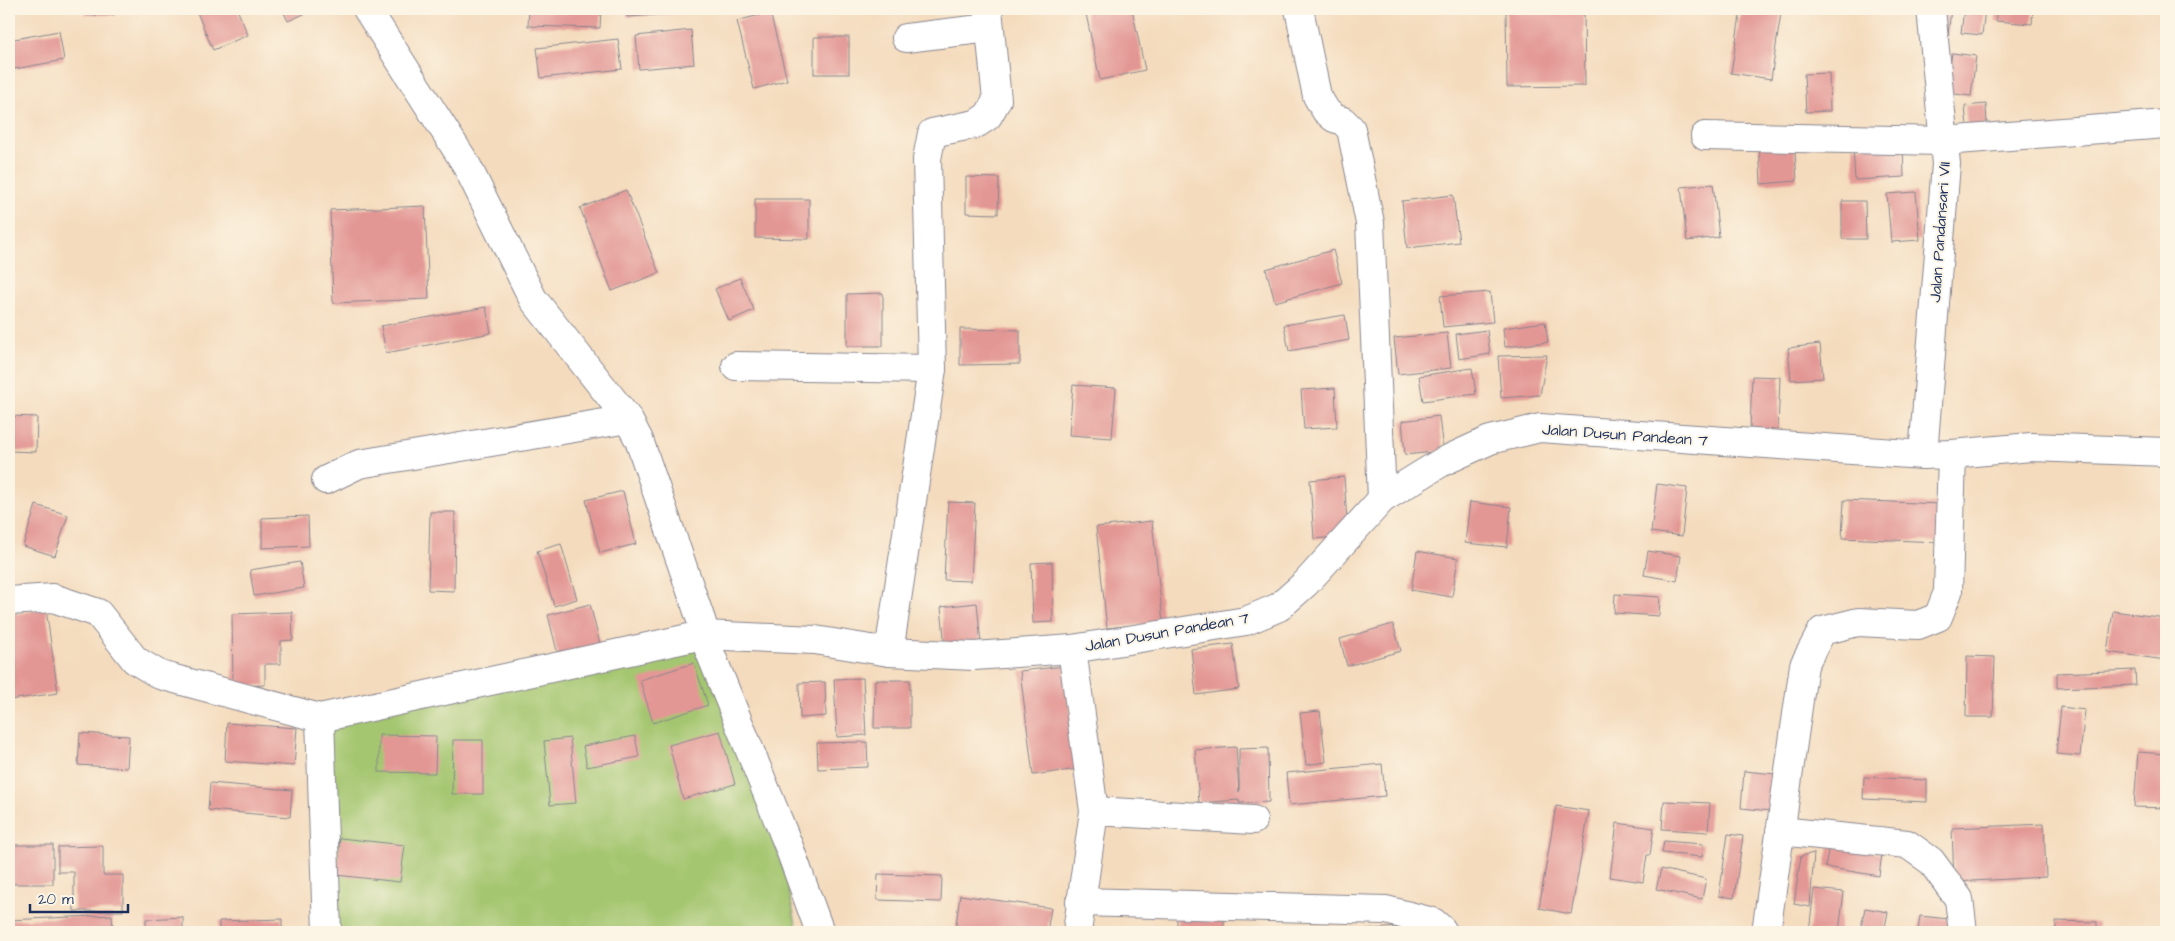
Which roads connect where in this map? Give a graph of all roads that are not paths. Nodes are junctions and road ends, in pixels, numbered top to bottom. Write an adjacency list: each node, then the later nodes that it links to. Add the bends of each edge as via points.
1 (367, 9): 11 (street, via 466,164 533,300)
2 (1300, 9): 16 (street, via 1317,96 1326,111 1351,130 1370,223)
3 (1930, 9): 8 (street, Jalan Pandansari VII)
4 (988, 18): 5 (street); 10 (street, via 996,100 988,116 976,124 932,133 927,159)
5 (906, 38)
6 (2166, 124): 8 (street)
7 (1705, 136): 8 (street)
8 (1944, 141): 14 (street, Jalan Pandansari VII, via 1946,164)
9 (736, 366): 10 (street)
10 (932, 369): 20 (street)
11 (628, 419): 15 (street, via 359,464); 18 (street, via 642,449 702,623)
12 (2166, 452): 13 (street, Jalan Dusun Pandean 7, via 2031,447)
13 (1952, 454): 14 (street, Jalan Dusun Pandean 7); 24 (street, via 1948,592 1938,617 1918,625 1858,622 1822,631 1804,665)
14 (1923, 455): 16 (street, Jalan Dusun Pandean 7, via 1540,428 1490,440 1442,462)
15 (326, 480)
16 (1382, 499): 19 (street, Jalan Dusun Pandean 7, via 1306,583 1279,607 1246,621)
17 (9, 601): 21 (street, via 53,598 98,613 135,660 160,675)
18 (703, 635): 20 (street, Jalan Dusun Pandean 7, via 815,640); 21 (street, Jalan Dusun Pandean 7); 27 (street)
19 (1072, 649): 20 (street, Jalan Dusun Pandean 7, via 974,656); 22 (street)
20 (889, 652)
21 (320, 718): 26 (street)
22 (1094, 811): 23 (street); 25 (street)
23 (1253, 820)
24 (1780, 831): 30 (street); 31 (street, via 1906,844 1931,861 1959,899)
25 (1080, 902): 28 (street); 29 (street, via 1386,910 1433,922)
26 (327, 932)
27 (820, 932)
28 (1077, 932)
29 (1443, 932)
30 (1766, 932)
31 (1964, 932)

